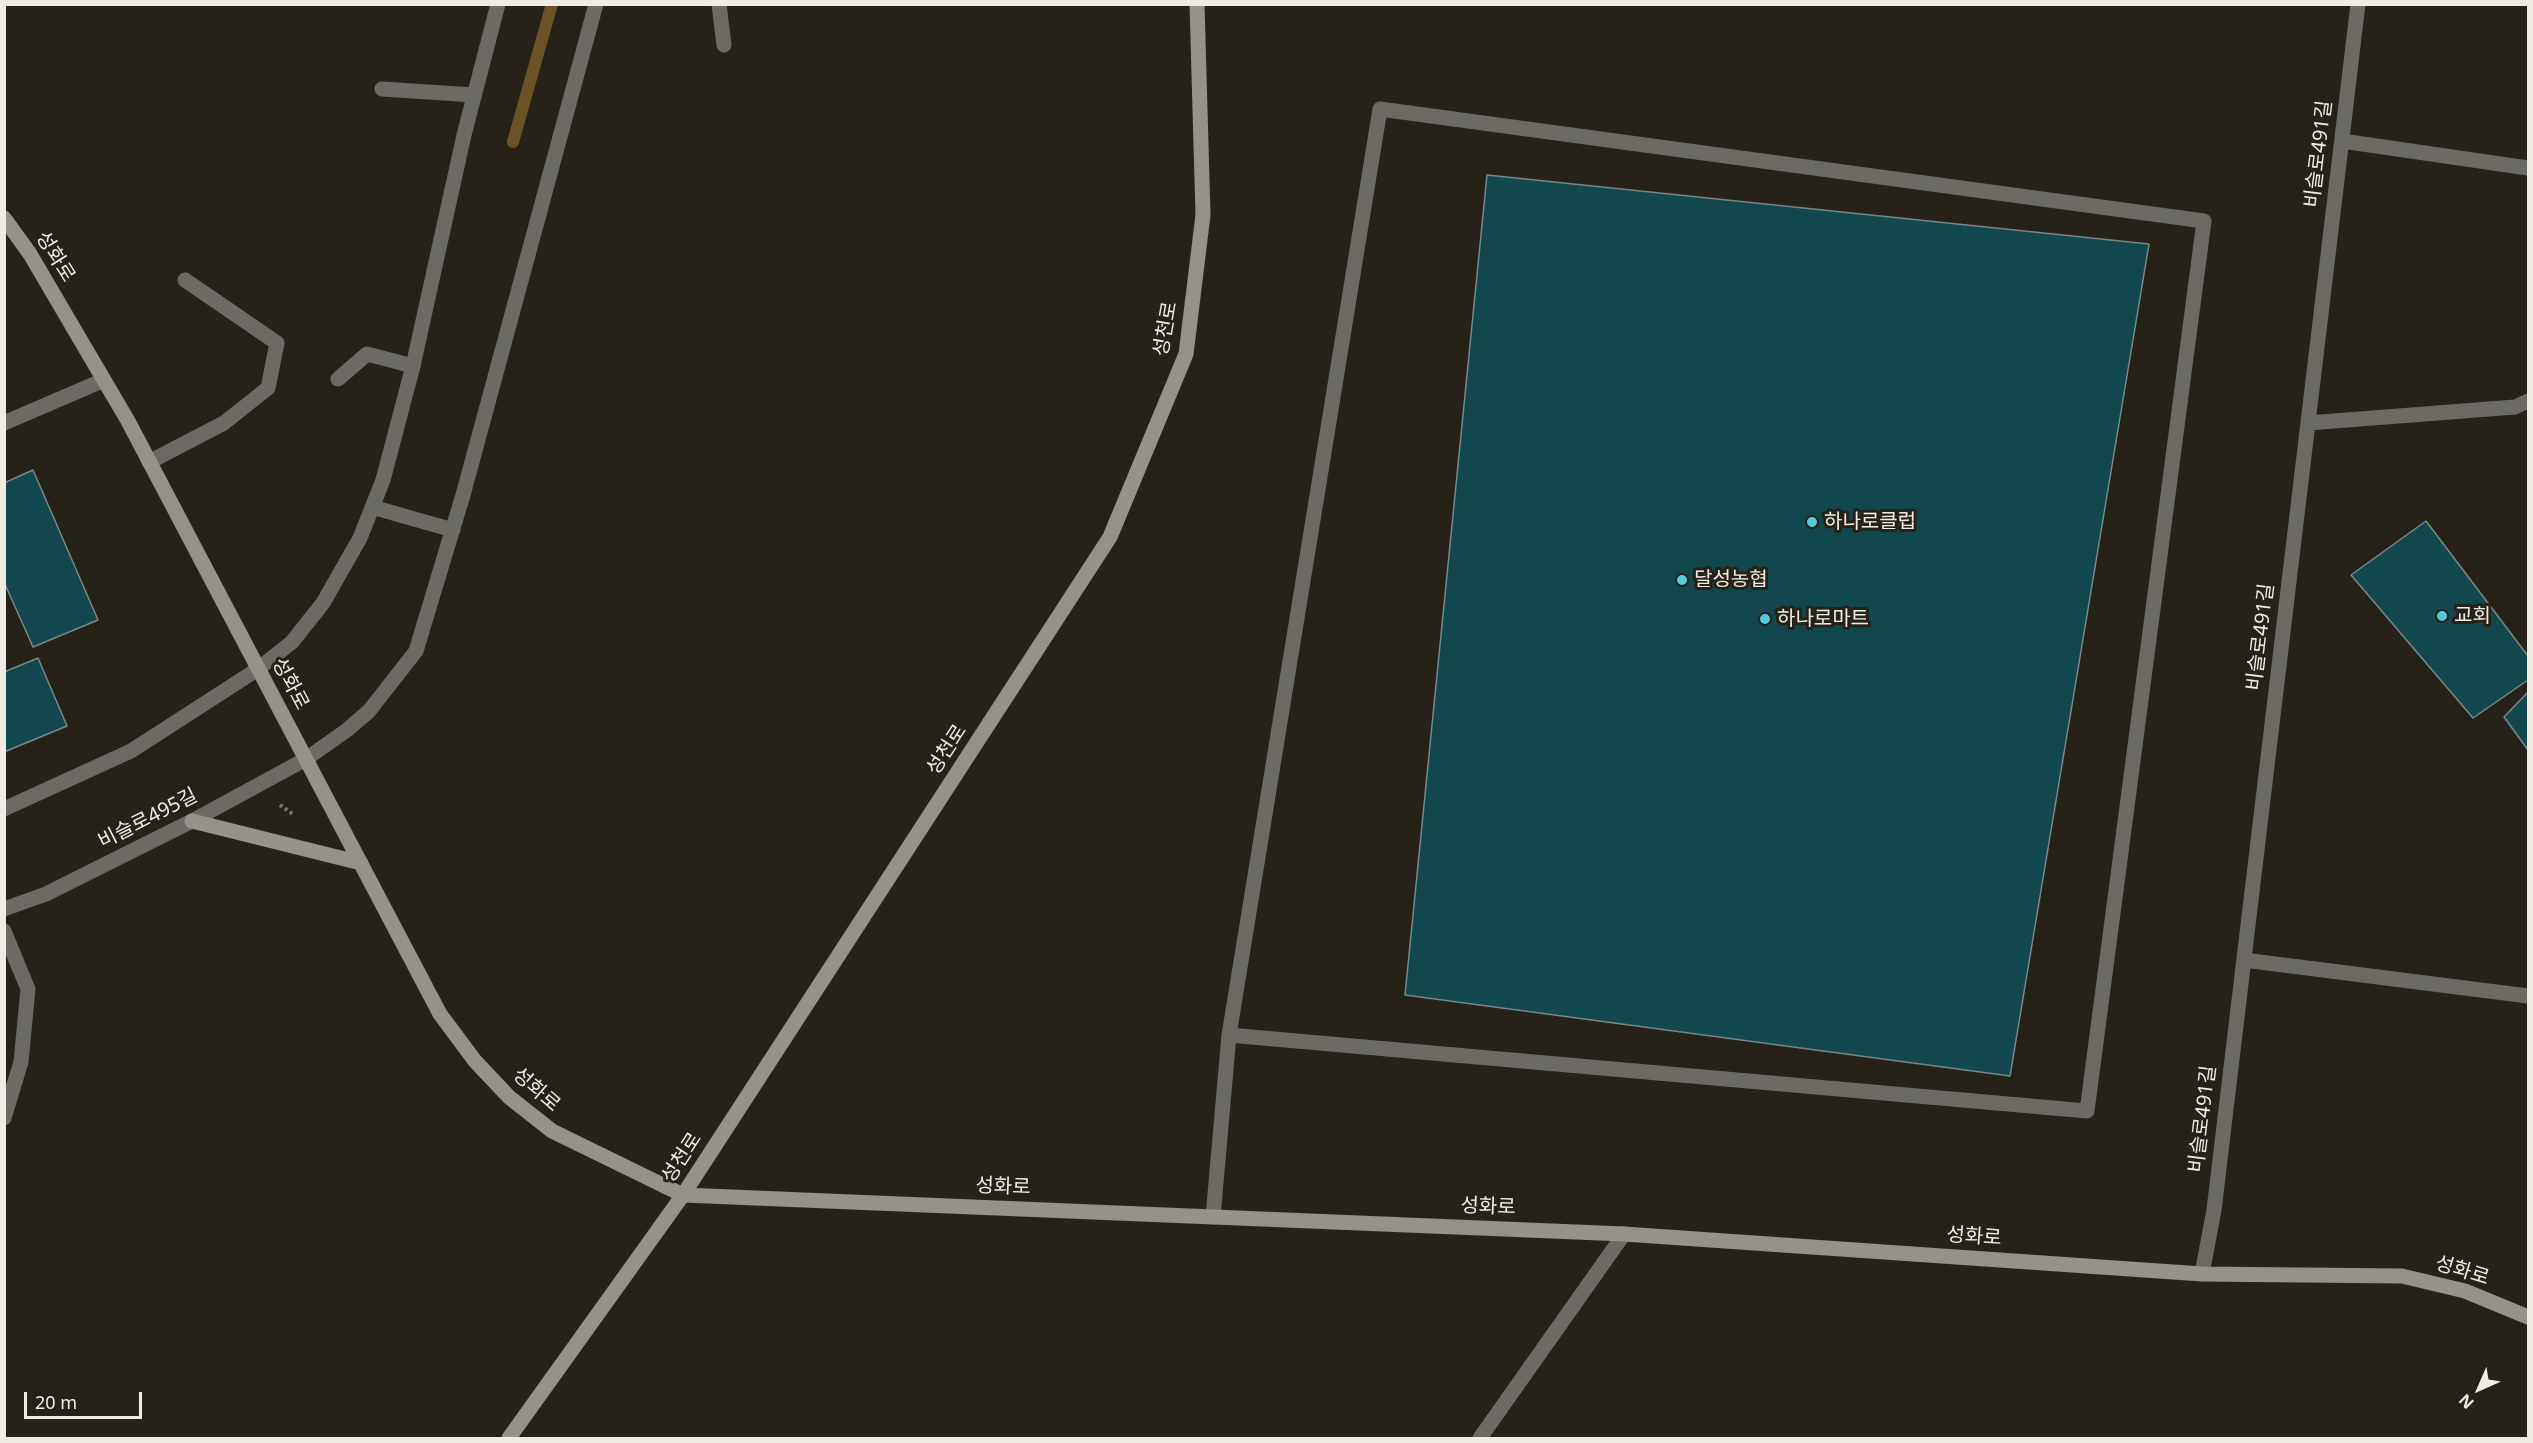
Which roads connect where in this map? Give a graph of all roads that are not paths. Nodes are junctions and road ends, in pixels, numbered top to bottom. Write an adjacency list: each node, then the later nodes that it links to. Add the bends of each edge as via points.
1 (498, 4): 8 (street)
2 (596, 4): 21 (street, 비슬로495길)
3 (719, 4): 6 (street)
4 (1197, 4): 33 (main road, 성천로, via 1203,215 1186,354 1110,537)
5 (2358, 4): 9 (street, 비슬로491길)
6 (724, 45)
7 (382, 89): 8 (street)
8 (474, 95): 13 (street)
9 (2342, 141): 10 (street); 18 (street, 비슬로491길)
10 (2529, 168)
11 (4, 218): 14 (main road, 성화로, via 30,254)
12 (185, 280): 19 (street, via 277,343 268,388 224,423)
13 (413, 366): 15 (street, via 367,354); 20 (street)
14 (104, 380): 17 (street); 19 (main road, 성화로)
15 (338, 380)
16 (2529, 401): 18 (street, via 2515,407)
17 (4, 423)
18 (2308, 423): 29 (street, 비슬로491길)
19 (149, 462): 22 (main road, 성화로)
20 (372, 507): 21 (street); 22 (street, via 360,538 324,603 292,642)
21 (453, 530): 23 (street, 비슬로495길, via 416,651 369,711)
22 (258, 669): 23 (main road, 성화로); 24 (street, via 131,751)
23 (306, 759): 25 (street, 비슬로495길); 26 (main road, 성화로)
24 (4, 809)
25 (192, 821): 26 (main road); 27 (street, 비슬로495길, via 46,894)
26 (361, 863): 33 (main road, 성화로, via 440,1014 508,1097 552,1131)
27 (4, 909)
28 (4, 931): 32 (street, via 28,989 21,1062)
29 (2244, 960): 30 (street); 36 (street, 비슬로491길, via 2214,1210)
30 (2529, 996)
31 (1229, 1035): 31 (street, via 2087,1111 2204,221 1380,109); 34 (street)
32 (4, 1118)
33 (683, 1195): 34 (main road, 성화로); 38 (main road, 성천로)
34 (1213, 1217): 35 (main road, 성화로)
35 (1624, 1234): 36 (main road, 성화로); 39 (street)
36 (2202, 1274): 37 (main road, 성화로, via 2402,1276 2465,1290)
37 (2529, 1317)
38 (509, 1438)
39 (1480, 1438)

